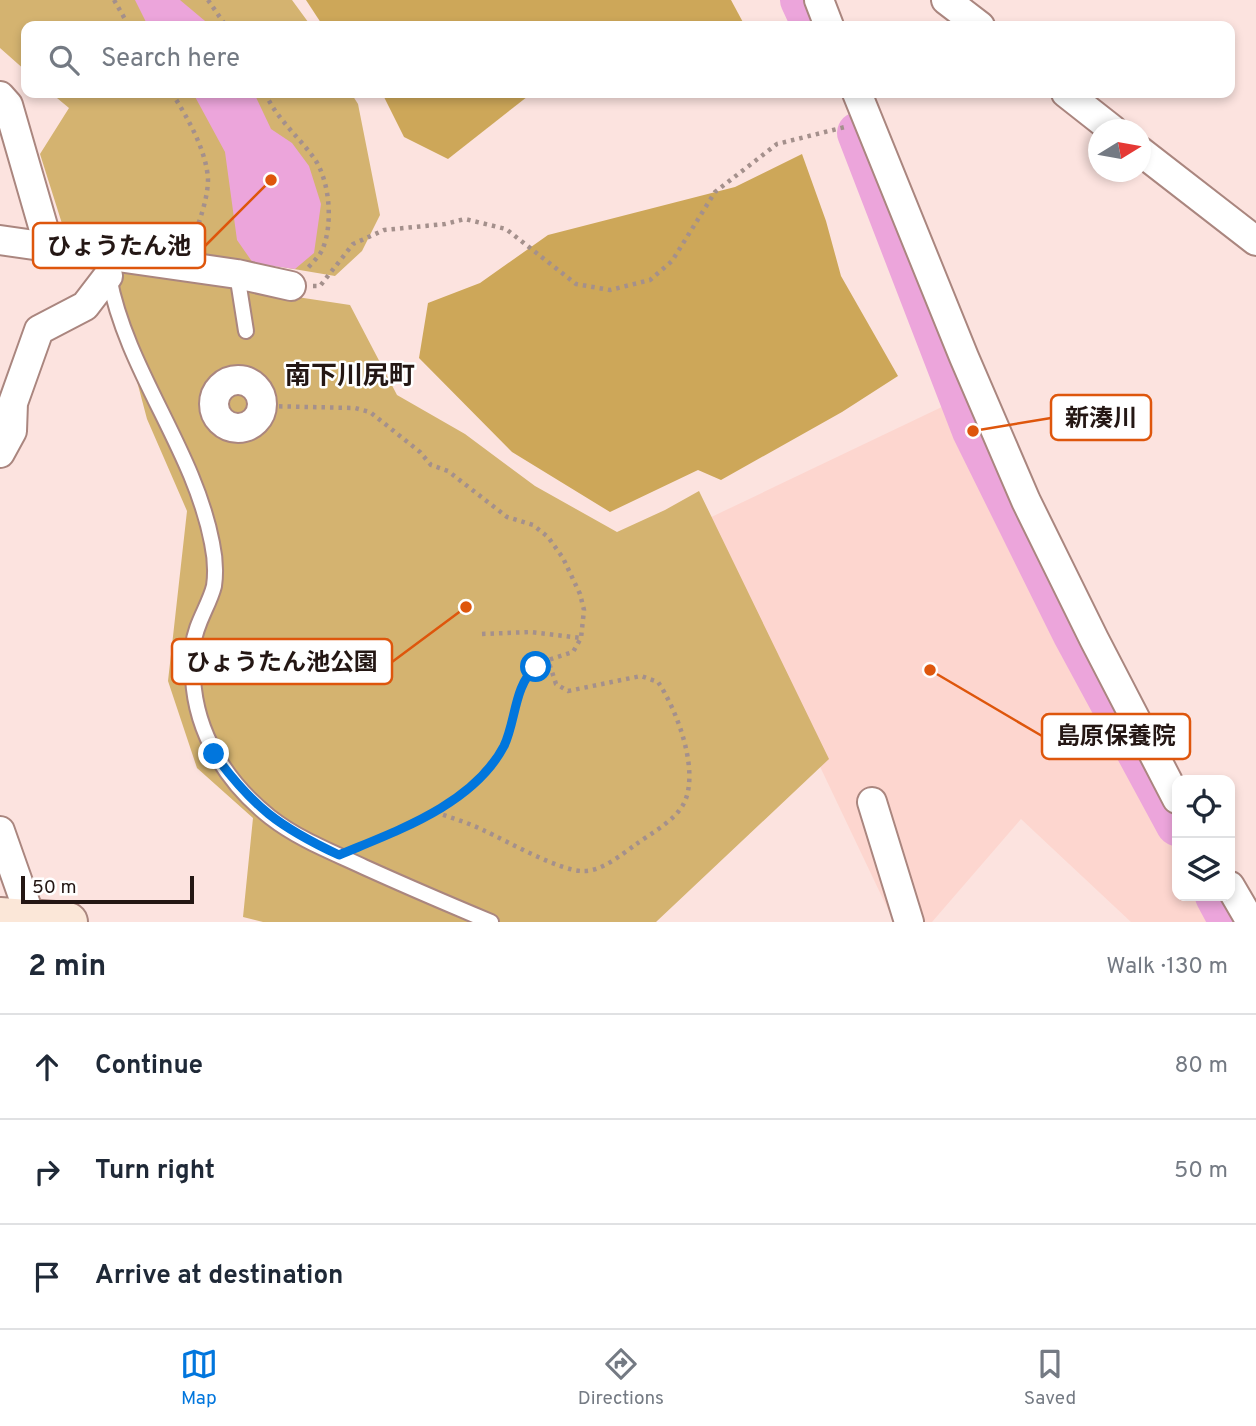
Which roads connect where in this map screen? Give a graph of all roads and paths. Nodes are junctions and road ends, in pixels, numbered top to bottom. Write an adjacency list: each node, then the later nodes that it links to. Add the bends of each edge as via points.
1 (114, 0): 5 (path)
2 (208, 0): 6 (path)
3 (819, 0): 7 (street)
4 (946, 0): 8 (street)
5 (126, 21)
6 (223, 21)
7 (827, 21)
8 (973, 21)
9 (0, 96): 19 (street, via 8,105)
10 (175, 98): 21 (path, via 208,179)
11 (267, 98): 23 (path, via 316,161 328,190 323,249)
12 (859, 98): 15 (street)
13 (1072, 98): 14 (street)
14 (1099, 119)
15 (869, 121): 23 (path, via 777,144 715,192 672,261 650,280 610,290 576,284 506,229 465,219 384,230 353,244 320,286); 30 (street, via 1026,501)
16 (1151, 160): 18 (street)
17 (0, 240): 19 (street)
18 (1256, 241)
19 (49, 247): 20 (street)
20 (106, 266): 21 (street); 26 (street, via 85,306 39,330 13,403 12,431); 34 (lane, via 124,335 181,452 212,543 214,587 193,646 193,681 201,725 214,754 238,787 271,818)
21 (185, 267): 22 (street)
22 (237, 274): 23 (street); 24 (lane)
23 (291, 286)
24 (246, 331)
25 (262, 406): 28 (path, via 370,412 431,465 448,471 507,517 533,525 548,537 580,594 584,610)
26 (0, 453)
27 (482, 634): 28 (path, via 531,632)
28 (580, 638): 29 (path, via 573,652)
29 (548, 660): 32 (path, via 525,676 503,747 471,786); 32 (path, via 556,684 568,691 641,677 658,682 686,749 689,778 684,804 632,846 597,869 582,872)
30 (1172, 789)
31 (872, 802): 38 (street)
32 (435, 812): 34 (path)
33 (0, 831): 36 (street)
34 (339, 855): 37 (lane)
35 (1235, 895): 39 (street)
36 (33, 919)
37 (491, 922)
38 (909, 922)
39 (1251, 922)

